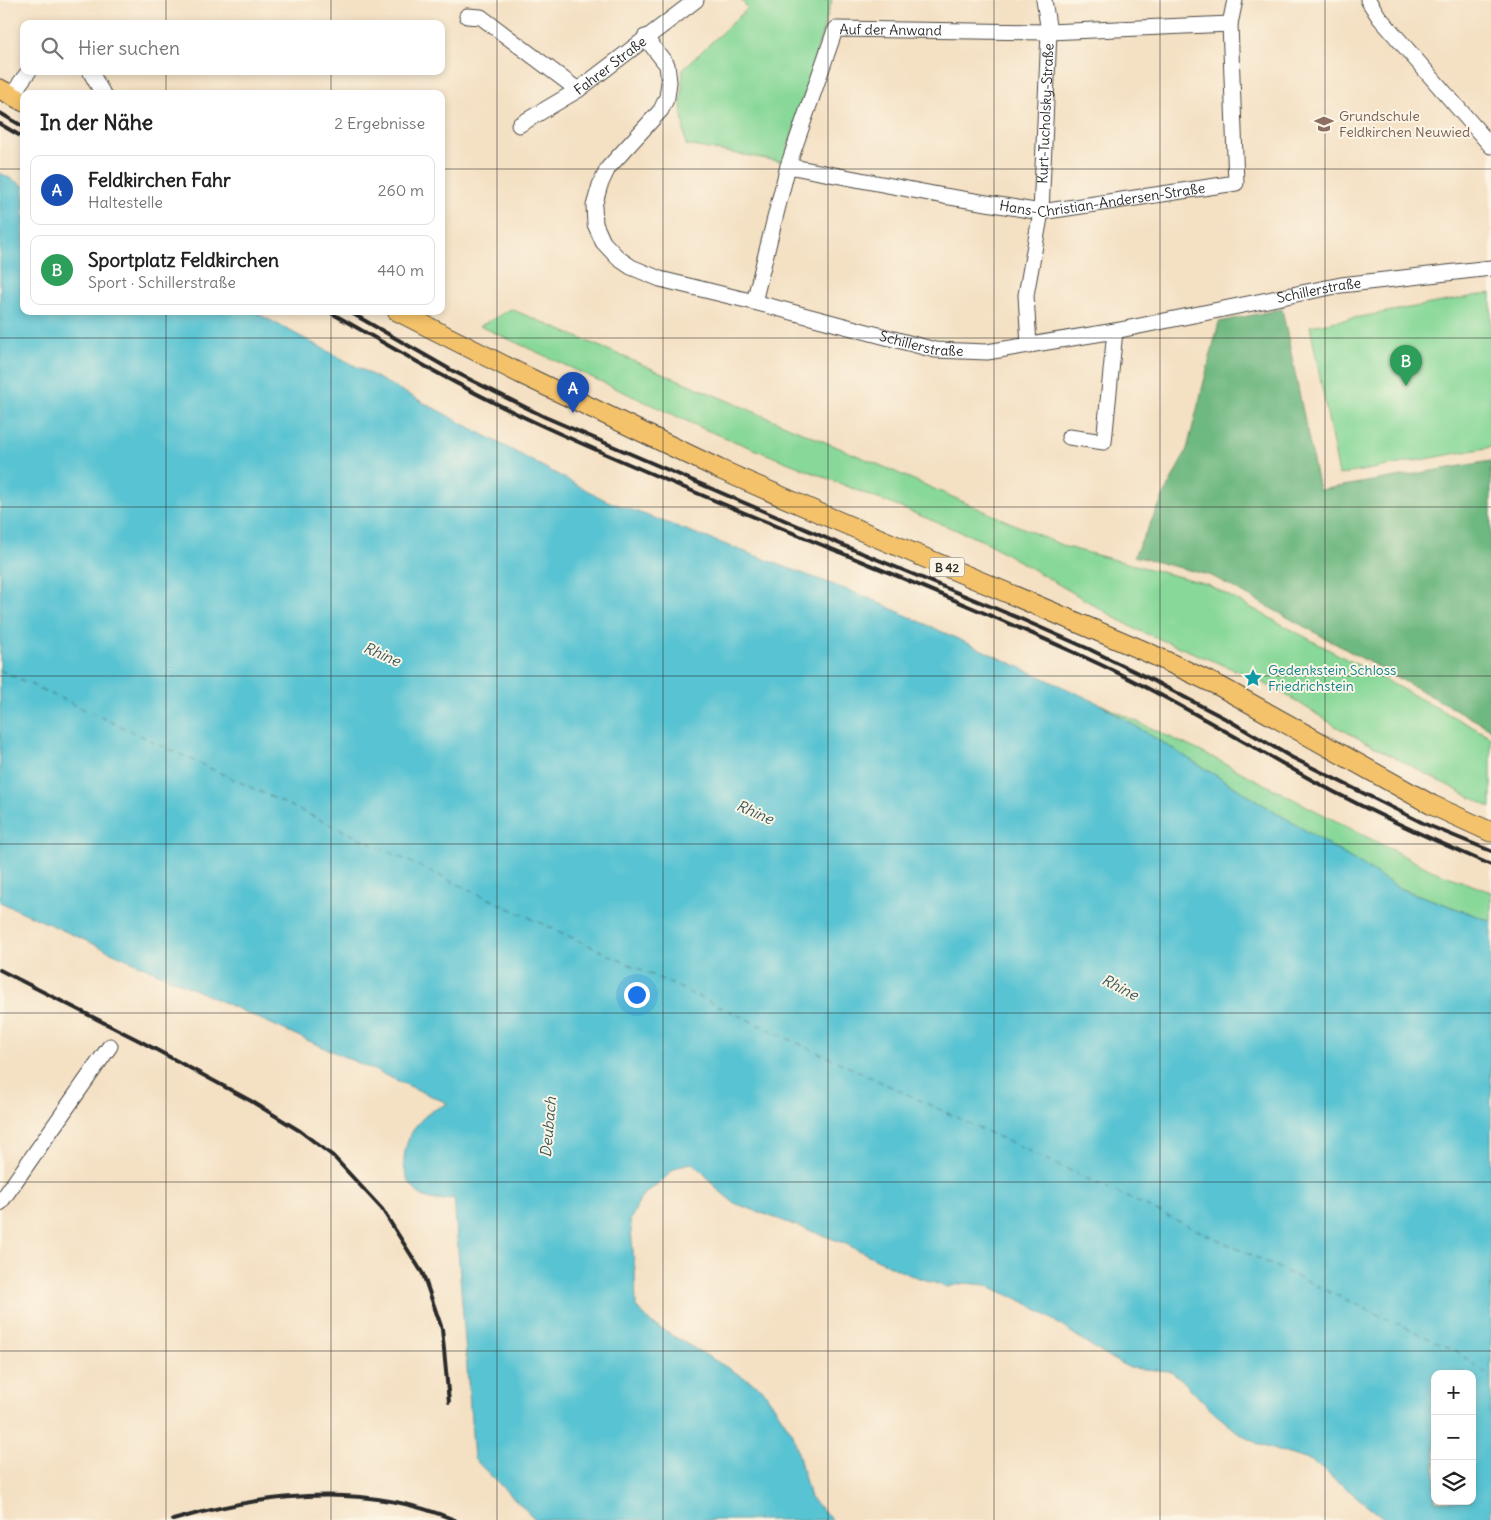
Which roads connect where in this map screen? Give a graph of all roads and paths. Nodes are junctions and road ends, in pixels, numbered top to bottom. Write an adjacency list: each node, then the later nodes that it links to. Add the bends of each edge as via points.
1 (696, 0): 8 (street, Fahrer Straße)
2 (1044, 0): 7 (street, Kurt-Tucholsky-Straße)
3 (1235, 0): 6 (street, Hans-Christian-Andersen-Straße)
4 (1368, 0): 15 (street)
5 (467, 16): 12 (street, via 481,17)
6 (1230, 24): 7 (street, Auf der Anwand); 17 (street, Hans-Christian-Andersen-Straße, via 1236,183)
7 (1049, 32): 16 (street, Auf der Anwand, via 836,29); 17 (street, Kurt-Tucholsky-Straße)
8 (645, 37): 12 (street, Fahrer Straße); 19 (street, Schillerstraße, via 667,65 670,82 667,97 661,110 608,168 594,206 595,224 603,242 631,267 660,278)
9 (26, 75): 13 (street)
10 (92, 75): 11 (street)
11 (101, 90)
12 (578, 90): 14 (street, Fahrer Straße)
13 (12, 96)
14 (519, 125)
15 (1491, 146)
16 (788, 166): 17 (street, Hans-Christian-Andersen-Straße); 19 (street, Auf der Anwand)
17 (1041, 212): 22 (street, Kurt-Tucholsky-Straße, via 1026,295)
18 (1491, 268): 21 (street, Schillerstraße, via 1341,285)
19 (754, 302): 22 (street, Schillerstraße, via 935,350 987,352)
20 (405, 315): 24 (main road, B 42, via 719,469 1221,686 1432,805)
21 (1115, 331): 22 (street, Schillerstraße); 23 (street, via 1104,442)
22 (1029, 346)
23 (1069, 437)
24 (1491, 832)
25 (110, 1046): 26 (street)
26 (0, 1203)

